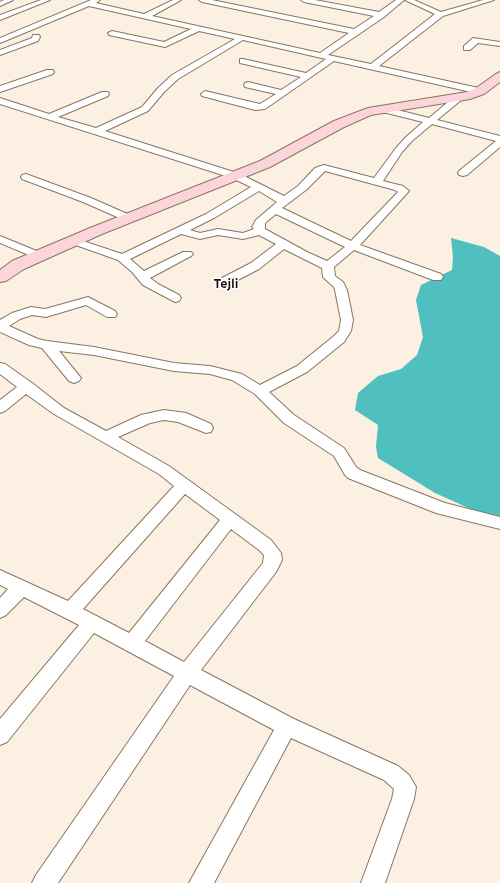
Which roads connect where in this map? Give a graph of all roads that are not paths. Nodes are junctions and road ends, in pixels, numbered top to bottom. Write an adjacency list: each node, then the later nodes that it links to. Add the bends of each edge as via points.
1 (10, 0): 11 (street)
2 (47, 0): 16 (street)
3 (98, 0): 12 (street)
4 (178, 0): 15 (street)
5 (202, 0): 18 (street)
6 (304, 0): 14 (street)
7 (401, 0): 14 (street)
8 (408, 0): 13 (street)
9 (491, 0): 10 (street)
10 (475, 1): 13 (street)
11 (0, 4)
12 (90, 4): 15 (street); 19 (street)
13 (440, 14): 29 (street)
14 (380, 15): 18 (street)
15 (146, 16): 17 (street)
16 (0, 18)
17 (198, 28): 20 (street, via 165,45); 21 (street)
18 (356, 32): 26 (street)
19 (21, 33): 22 (street); 25 (street, via 37,37)
20 (112, 33)
21 (242, 38): 26 (street); 44 (street, via 175,77 145,109)
22 (0, 41)
23 (500, 44): 24 (street, via 476,40)
24 (467, 48)
25 (0, 53)
26 (321, 56): 27 (street)
27 (333, 58): 29 (street); 31 (street)
28 (243, 61): 31 (street)
29 (372, 67): 35 (street)
30 (50, 72): 34 (street)
31 (309, 76): 36 (street)
32 (500, 76): 35 (street)
33 (248, 85): 36 (street)
34 (0, 89)
35 (480, 91): 39 (street)
36 (284, 93): 38 (street, via 265,106 259,107)
37 (105, 94): 42 (street)
38 (205, 94)
39 (457, 99): 41 (street); 43 (street)
40 (0, 101): 42 (street)
41 (382, 109): 43 (street); 48 (street, via 339,124 265,164)
42 (49, 117): 44 (street)
43 (428, 121): 45 (street); 50 (street, via 399,150)
44 (96, 132): 48 (street)
45 (500, 138)
46 (500, 142): 47 (street)
47 (463, 173)
48 (236, 176): 51 (street); 53 (street)
49 (26, 177): 53 (street)
50 (376, 183): 52 (street, via 328,168 320,169 302,188); 59 (street, via 399,188 404,193)
51 (259, 187): 52 (street, via 279,197); 54 (street)
52 (279, 206): 55 (street, via 260,222); 59 (street)
53 (128, 218): 57 (street)
54 (181, 231): 55 (street, via 200,236 218,232 243,236); 62 (street)
55 (260, 231): 58 (street)
56 (0, 239): 61 (street)
57 (74, 241): 61 (street); 62 (street)
58 (284, 244): 63 (street); 67 (street, via 255,266)
59 (353, 246): 63 (street); 66 (street)
60 (187, 254): 65 (street)
61 (40, 256): 64 (street, via 18,265)
62 (122, 258): 65 (street)
63 (328, 266): 75 (street, via 329,277 341,290 347,320 345,331 339,340 302,369)
64 (0, 277)
65 (142, 277): 68 (street)
66 (437, 277)
67 (226, 281)
68 (175, 298)
69 (111, 314): 70 (street, via 88,301 46,313 31,311 16,316)
70 (0, 327): 71 (street)
71 (47, 345): 73 (street); 75 (street, via 94,351 174,367 223,372)
72 (0, 367): 74 (street)
73 (74, 378)
74 (27, 386): 76 (street); 78 (street, via 59,411)
75 (260, 391): 81 (street, via 289,419 338,452 354,474 442,509)
76 (0, 408)
77 (206, 428): 78 (street, via 181,417 164,415 146,419)
78 (106, 437): 79 (street, via 164,470)
79 (183, 486): 80 (street); 85 (street)
80 (229, 520): 87 (street); 88 (street, via 264,545 272,553 273,560)
81 (500, 524)
82 (0, 577): 83 (street)
83 (21, 588): 84 (street); 85 (street)
84 (0, 610)
85 (70, 612): 86 (street)
86 (91, 623): 87 (street); 90 (street)
87 (132, 644): 88 (street)
88 (187, 673): 89 (street); 91 (street)
89 (288, 726): 92 (street); 93 (street, via 391,773 406,787)
90 (0, 736)
91 (44, 883)
92 (200, 883)
93 (372, 883)

